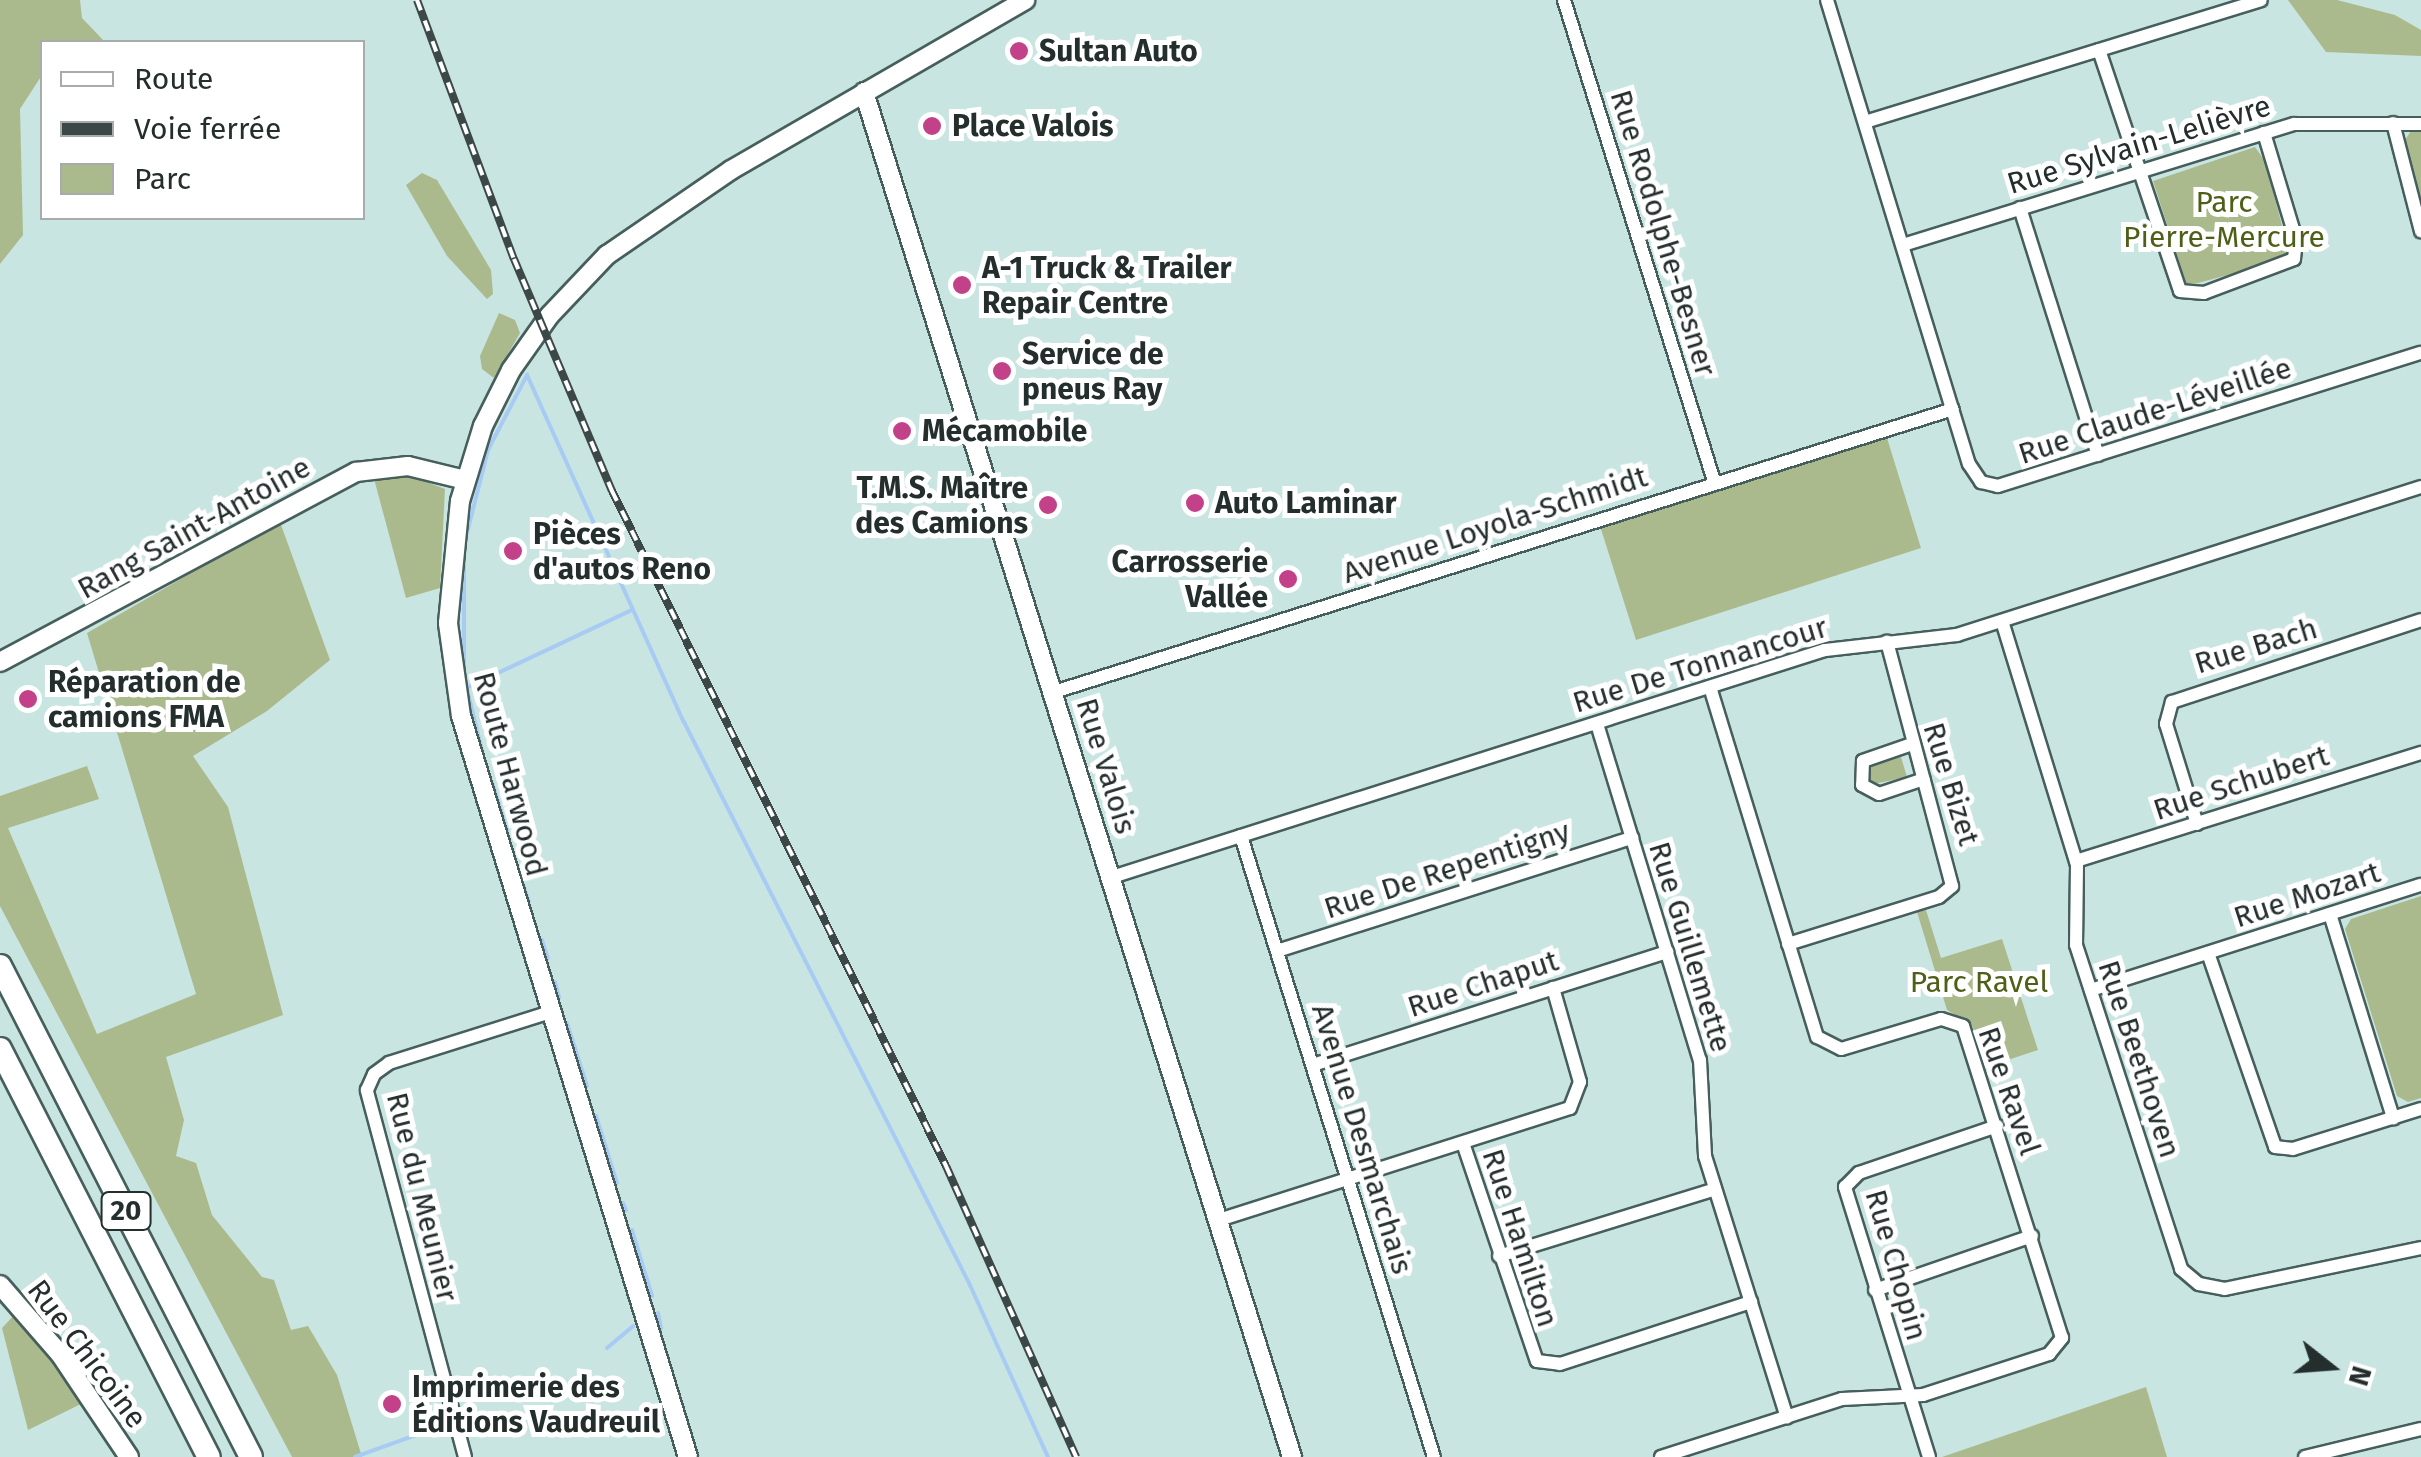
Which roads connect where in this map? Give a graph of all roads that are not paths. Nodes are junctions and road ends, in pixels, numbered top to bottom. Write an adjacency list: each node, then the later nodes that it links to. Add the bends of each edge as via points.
1 (1025, 0): 6 (street, Route Harwood)
2 (1564, 0): 21 (street, Rue Rodolphe-Besner)
3 (2262, 0): 5 (street)
4 (1832, 2): 7 (street, Rue Claude-Léveillée)
5 (2099, 50): 7 (street); 11 (street)
6 (864, 92): 17 (street, Route Harwood, via 684,199 606,255 530,341); 28 (street, Rue Valois)
7 (1865, 122): 14 (street, Rue Claude-Léveillée)
8 (2393, 124): 9 (street, Rue Sylvain-Lelièvre); 10 (street, Rue Sylvain-Lelièvre, via 2324,120); 13 (street)
9 (2421, 124)
10 (2264, 133): 11 (street, Rue Sylvain-Lelièvre); 11 (street, via 2297,245 2290,264 2272,272 2197,294 2180,291)
11 (2138, 172): 12 (street, Rue Sylvain-Lelièvre)
12 (2020, 208): 14 (street, Rue Sylvain-Lelièvre); 18 (street)
13 (2421, 231)
14 (1904, 244): 16 (street, Rue Claude-Léveillée)
15 (2421, 352): 18 (street, Rue Claude-Léveillée)
16 (1953, 409): 18 (street, Rue Claude-Léveillée, via 1976,478 1992,487); 21 (street, Avenue Loyola-Schmidt)
17 (475, 449): 19 (street, Rang Saint-Antoine); 20 (street, Route Harwood)
18 (2098, 454)
19 (422, 467): 20 (street, Rang Saint-Antoine); 26 (street, Rang Saint-Antoine, via 386,466 344,477)
20 (465, 480): 47 (street, Route Harwood, via 449,582 453,678)
21 (1714, 482): 28 (street, Avenue Loyola-Schmidt)
22 (2421, 488): 24 (street, Rue De Tonnancour)
23 (2421, 620): 33 (street, Rue Bach, via 2172,702 2166,724)
24 (2002, 621): 25 (street, Rue De Tonnancour, via 1942,639); 36 (street, Rue Beethoven)
25 (1887, 642): 27 (street, Rue De Tonnancour, via 1832,648); 30 (street, Rue Bizet)
26 (0, 662)
27 (1710, 686): 29 (street, Rue De Tonnancour); 40 (street, Rue Ravel)
28 (1054, 692): 37 (street, Rue Valois)
29 (1597, 724): 34 (street, Rue De Tonnancour); 35 (street, Rue Guillemette)
30 (1912, 744): 32 (street, Rue Bizet); 32 (street, via 1863,761 1862,786 1874,794)
31 (2421, 752): 33 (street, Rue Schubert)
32 (1924, 779): 40 (street, Rue Bizet, via 1951,890)
33 (2197, 824): 36 (street, Rue Schubert)
34 (1242, 836): 37 (street, Rue De Tonnancour); 41 (street, Avenue Desmarchais)
35 (1632, 838): 41 (street, Rue De Repentigny); 42 (street, Rue Guillemette)
36 (2076, 862): 46 (street, Rue Beethoven, via 2075,938)
37 (1112, 877): 56 (street, Rue Valois)
38 (2421, 885): 39 (street, Rue Mozart)
39 (2330, 914): 43 (street, Rue Mozart); 51 (street)
40 (1788, 944): 52 (street, Rue Ravel, via 1815,1031 1829,1047 1941,1018 1963,1026)
41 (1277, 950): 49 (street, Avenue Desmarchais)
42 (1667, 952): 45 (street, Rue Chaput); 55 (street, Rue Guillemette, via 1702,1069 1701,1138)
43 (2208, 953): 46 (street, Rue Mozart); 51 (street, Rue Mozart, via 2270,1144 2289,1150)
44 (0, 966): 68 (highway, 20)
45 (1553, 988): 49 (street, Rue Chaput); 53 (street, via 1580,1077 1578,1098 1565,1110)
46 (2091, 990): 58 (street, Rue Beethoven, via 2174,1253 2192,1280 2224,1289)
47 (551, 1012): 69 (street, Rue du Meunier, via 389,1063 367,1090); 70 (street, Route Harwood)
48 (0, 1049): 67 (highway, 20)
49 (1313, 1064): 54 (street, Avenue Desmarchais)
50 (2421, 1109): 51 (street, Rue Mozart)
51 (2393, 1118)
52 (1997, 1126): 57 (street, Rue Ravel); 61 (street, Rue Chopin, via 1849,1180 1845,1200)
53 (1463, 1143): 54 (street); 59 (street, Rue Hamilton)
54 (1348, 1179): 56 (street); 72 (street, Avenue Desmarchais)
55 (1714, 1188): 59 (street); 62 (street, Rue Guillemette)
56 (1219, 1220): 71 (street, Rue Valois)
57 (2032, 1236): 61 (street); 63 (street, Rue Ravel, via 2060,1323 2056,1349)
58 (2421, 1248)
59 (1499, 1256): 62 (street, Rue Hamilton, via 1529,1350 1546,1364)
60 (0, 1285): 66 (street, Rue Chicoine, via 70,1367)
61 (1875, 1290): 63 (street, Rue Chopin)
62 (1752, 1302): 64 (street, Rue Guillemette)
63 (1909, 1396): 64 (street, via 1847,1398); 74 (street, Rue Chopin)
64 (1787, 1416): 73 (street)
65 (2421, 1429): 75 (street)
66 (129, 1457)
67 (210, 1457)
68 (252, 1457)
69 (465, 1457)
70 (688, 1457)
71 (1292, 1457)
72 (1434, 1457)
73 (1661, 1457)
74 (1929, 1457)
75 (2304, 1457)

